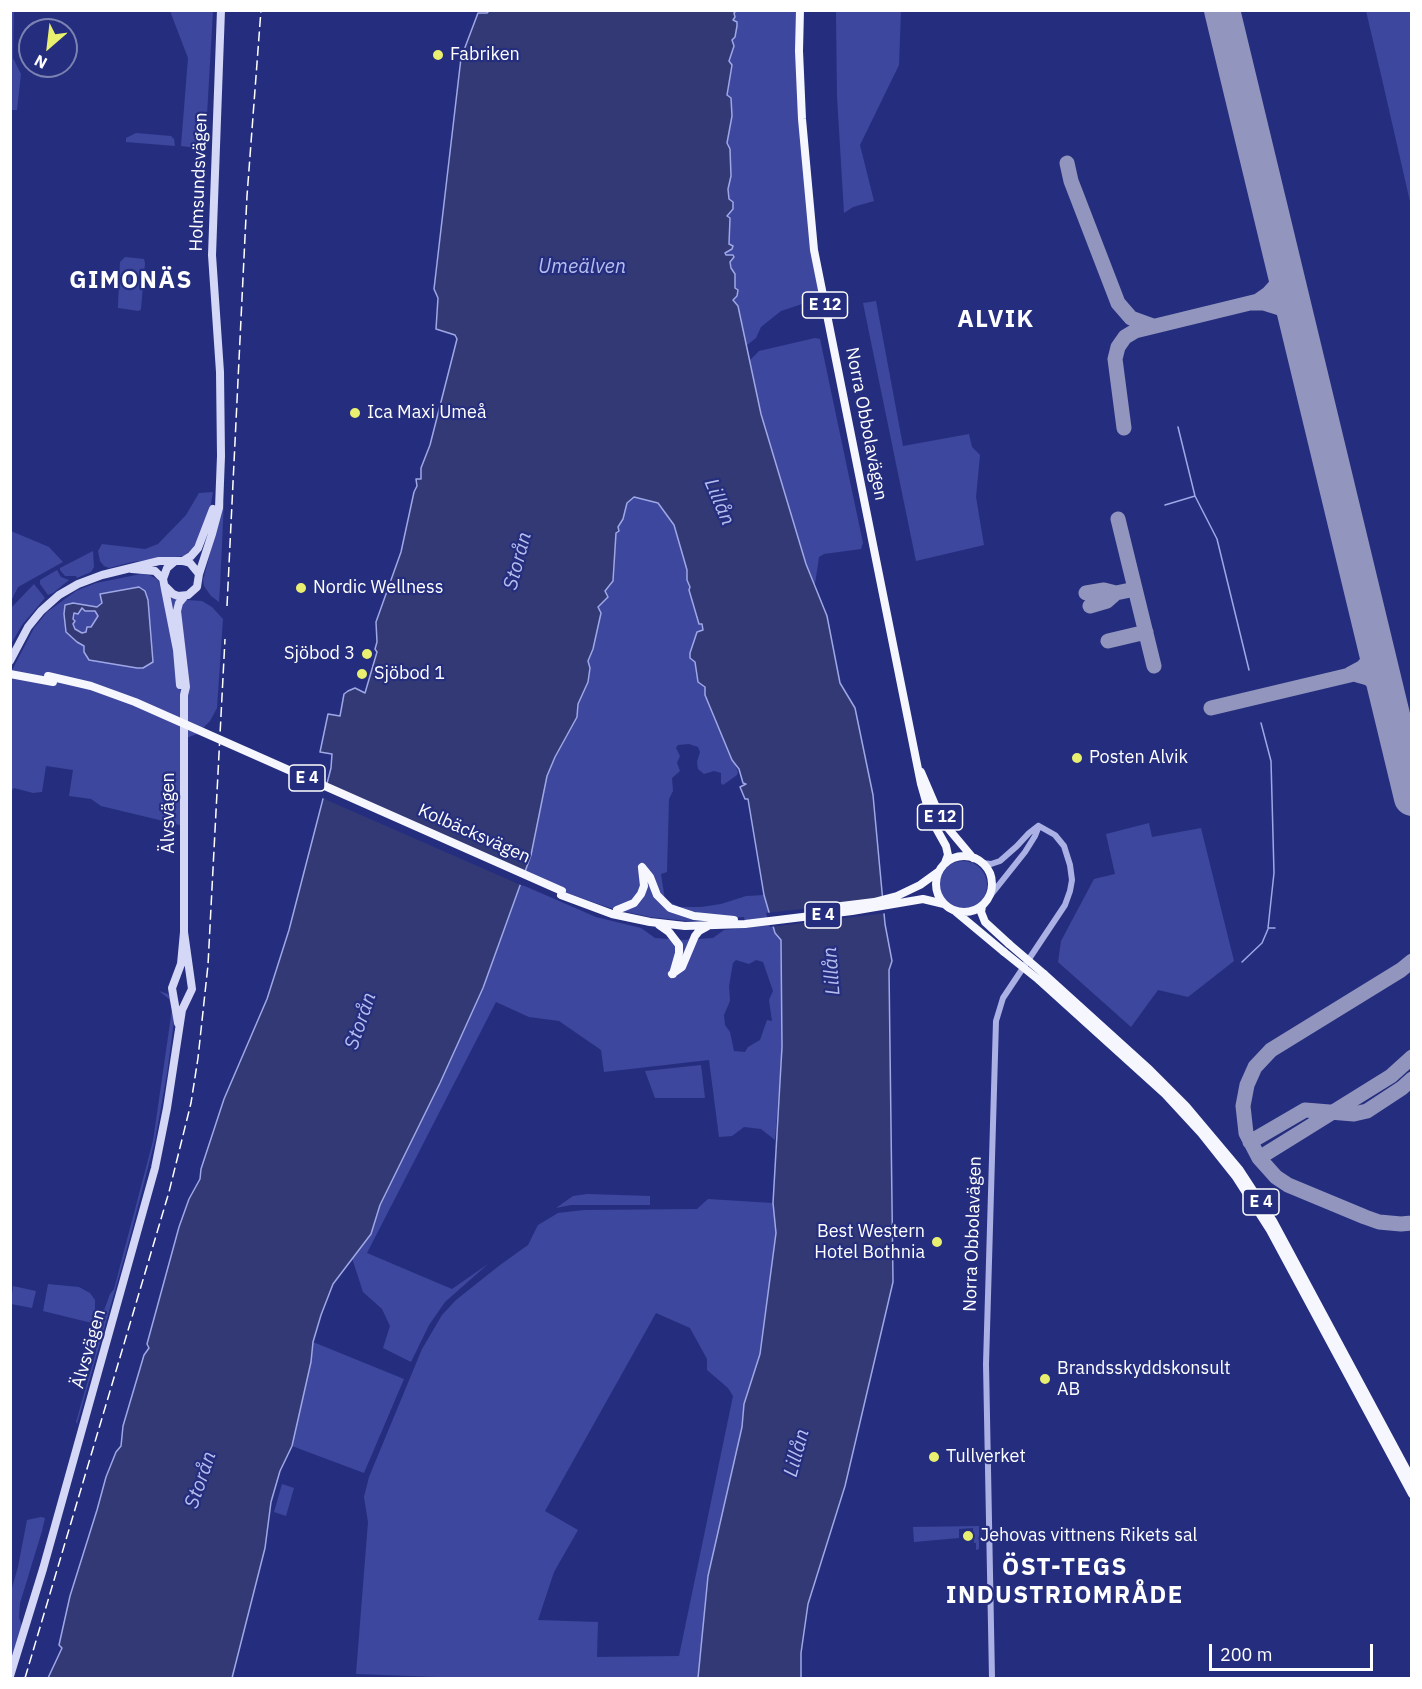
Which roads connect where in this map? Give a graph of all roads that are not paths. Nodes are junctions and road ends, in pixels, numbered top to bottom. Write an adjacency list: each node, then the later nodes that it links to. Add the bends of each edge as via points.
1 (221, 10): 3 (main road, Holmsundsvägen, via 212,255 222,414)
2 (800, 10): 13 (highway, Norra Obbolavägen / E 12, via 802,119 814,250)
3 (218, 498): 4 (main road, Holmsundsvägen, via 198,548); 6 (main road, Holmsundsvägen, via 219,508)
4 (179, 561): 5 (main road, via 147,563); 6 (main road, via 196,568); 7 (main road, via 167,568)
5 (132, 569): 7 (main road, via 154,571); 9 (main road, via 87,581 59,595 28,627)
6 (199, 574): 8 (main road, via 197,587)
7 (164, 583): 8 (main road, via 172,594); 12 (main road, Älvsvägen)
8 (184, 597): 12 (main road, Älvsvägen, via 177,611 186,687)
9 (10, 661)
10 (10, 670): 19 (highway, Kolbäcksvägen / E 4, bridge, via 91,686 135,702)
11 (10, 674): 19 (highway, Kolbäcksvägen / E 4, via 87,690 132,706)
12 (183, 694): 30 (main road, Älvsvägen)
13 (919, 769): 15 (highway, Norra Obbolavägen / E 12, via 942,821); 16 (highway, Norra Obbolavägen / E 12, via 926,809 947,851)
14 (1039, 826): 17 (street, via 1000,861); 20 (street, via 1025,852); 41 (street, Norra Obbolavägen, via 1064,846 1072,880 1065,905 1003,998 996,1021 986,1364)
15 (973, 858): 16 (highway, via 960,856); 17 (highway)
16 (945, 863): 18 (highway, E 4)
17 (982, 863): 20 (highway, via 992,879)
18 (938, 872): 21 (highway, Kolbäcksvägen / E 4); 22 (highway, via 937,893)
19 (561, 893): 24 (highway, Kolbäcksvägen / E 4); 28 (highway, Kolbäcksvägen / E 4, via 612,914)
20 (990, 896): 23 (highway)
21 (898, 900): 22 (highway, Kolbäcksvägen / E 4, via 927,899); 27 (highway, Kolbäcksvägen / E 4)
22 (944, 904): 25 (highway, E 4)
23 (982, 906): 25 (highway, via 969,912); 31 (highway, E 4, via 985,922)
24 (617, 910): 26 (highway, Kolbäcksvägen / E 4, via 687,921); 26 (highway, via 634,903 641,894 642,867 657,895 670,908 694,916)
25 (956, 911): 31 (highway, E 4)
26 (734, 920): 27 (highway, Kolbäcksvägen / E 4)
27 (745, 922): 29 (highway, Kolbäcksvägen / E 4)
28 (656, 923): 29 (highway, Kolbäcksvägen / E 4); 29 (highway, via 679,945 672,974 682,967 695,936)
29 (709, 926)
30 (184, 932): 32 (main road, Älvsvägen); 34 (main road, Älvsvägen)
31 (1007, 948): 33 (highway, E 4, bridge)
32 (177, 977): 34 (main road); 35 (main road, via 172,983)
33 (1042, 977): 38 (highway, E 4, via 1143,1064 1186,1106 1239,1169 1277,1230); 39 (highway, E 4, via 1165,1094 1236,1177 1270,1230)
34 (191, 981): 36 (main road)
35 (173, 992): 36 (main road); 37 (main road, Älvsvägen)
36 (188, 995): 37 (main road, Älvsvägen)
37 (179, 1028): 40 (main road, Älvsvägen, via 149,1192)
38 (1412, 1480)
39 (1412, 1494)
40 (10, 1676)
41 (992, 1678)

